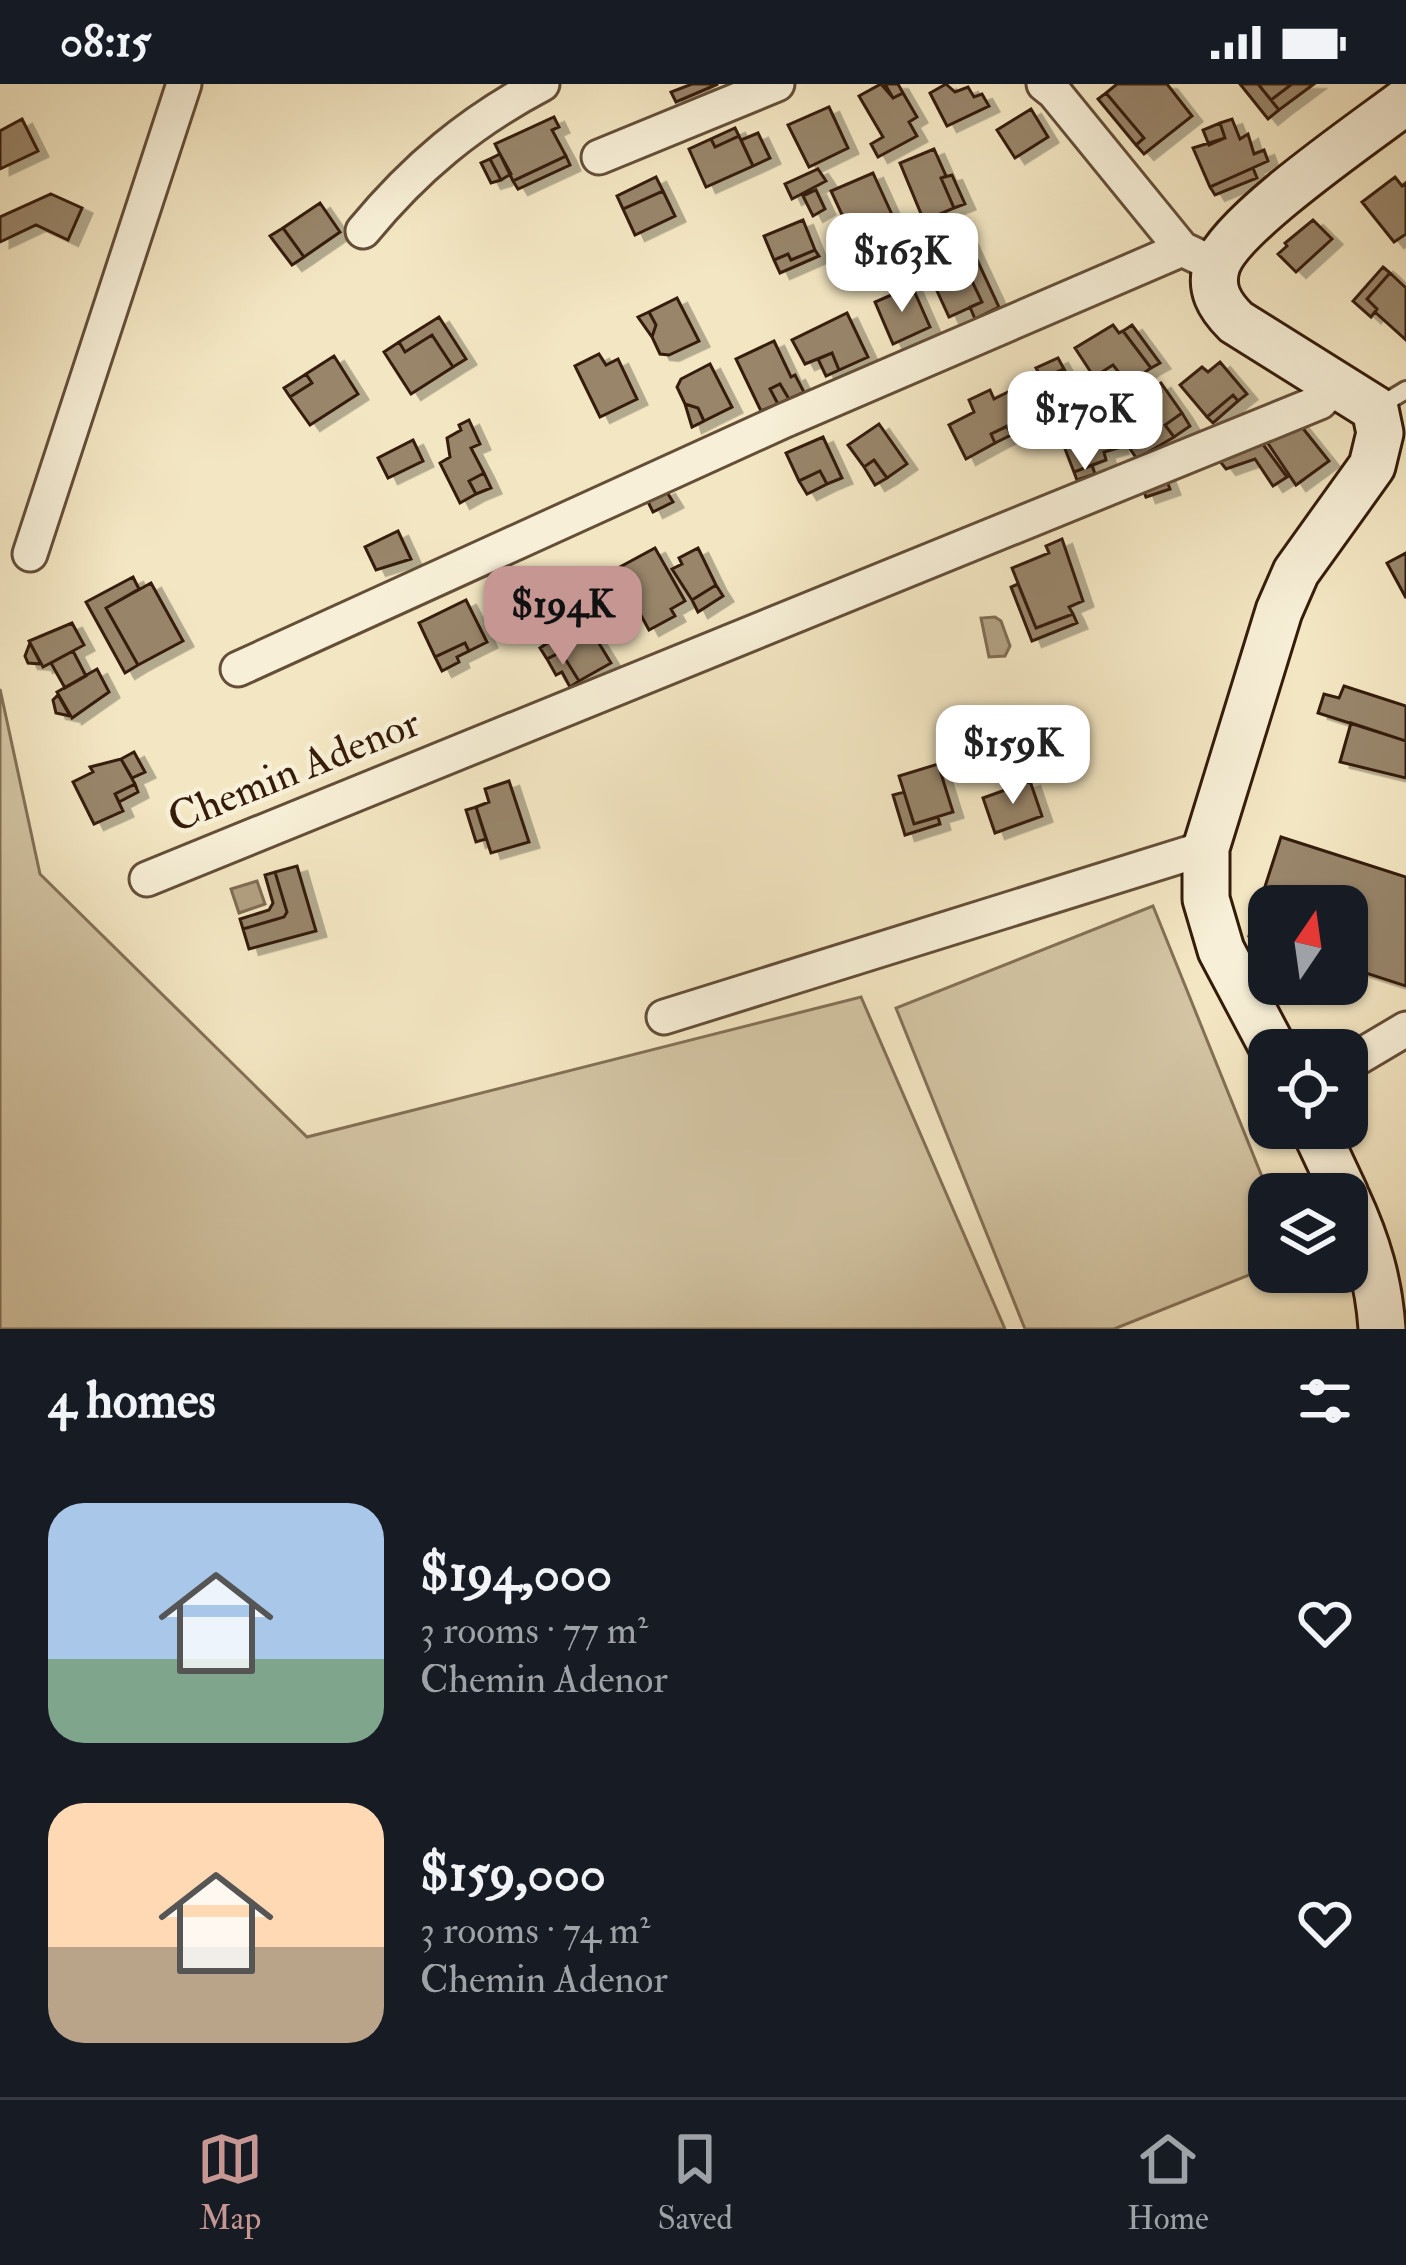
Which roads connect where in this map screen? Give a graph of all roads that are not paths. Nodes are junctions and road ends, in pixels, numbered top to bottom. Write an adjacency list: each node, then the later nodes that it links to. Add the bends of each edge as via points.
1 (184, 84): 11 (street)
2 (542, 84): 7 (street, via 461,134)
3 (776, 84): 6 (street)
4 (1044, 84): 8 (street)
5 (1406, 101): 8 (main road)
6 (599, 157)
7 (363, 231)
8 (1199, 257): 9 (main road, via 1236,322); 12 (street, via 783,421)
9 (1336, 385): 10 (main road); 14 (street, Chemin Adenor, via 1320,402)
10 (1390, 399): 13 (main road, via 1372,466 1296,572 1279,611)
11 (30, 554)
12 (238, 669)
13 (1206, 848): 15 (street); 16 (main road, via 1207,899 1221,950)
14 (147, 879)
15 (664, 1017)
16 (1263, 1029)
17 (1406, 1029): 18 (street)
18 (1368, 1052)
19 (1368, 1250): 20 (main road)
20 (1382, 1329)

